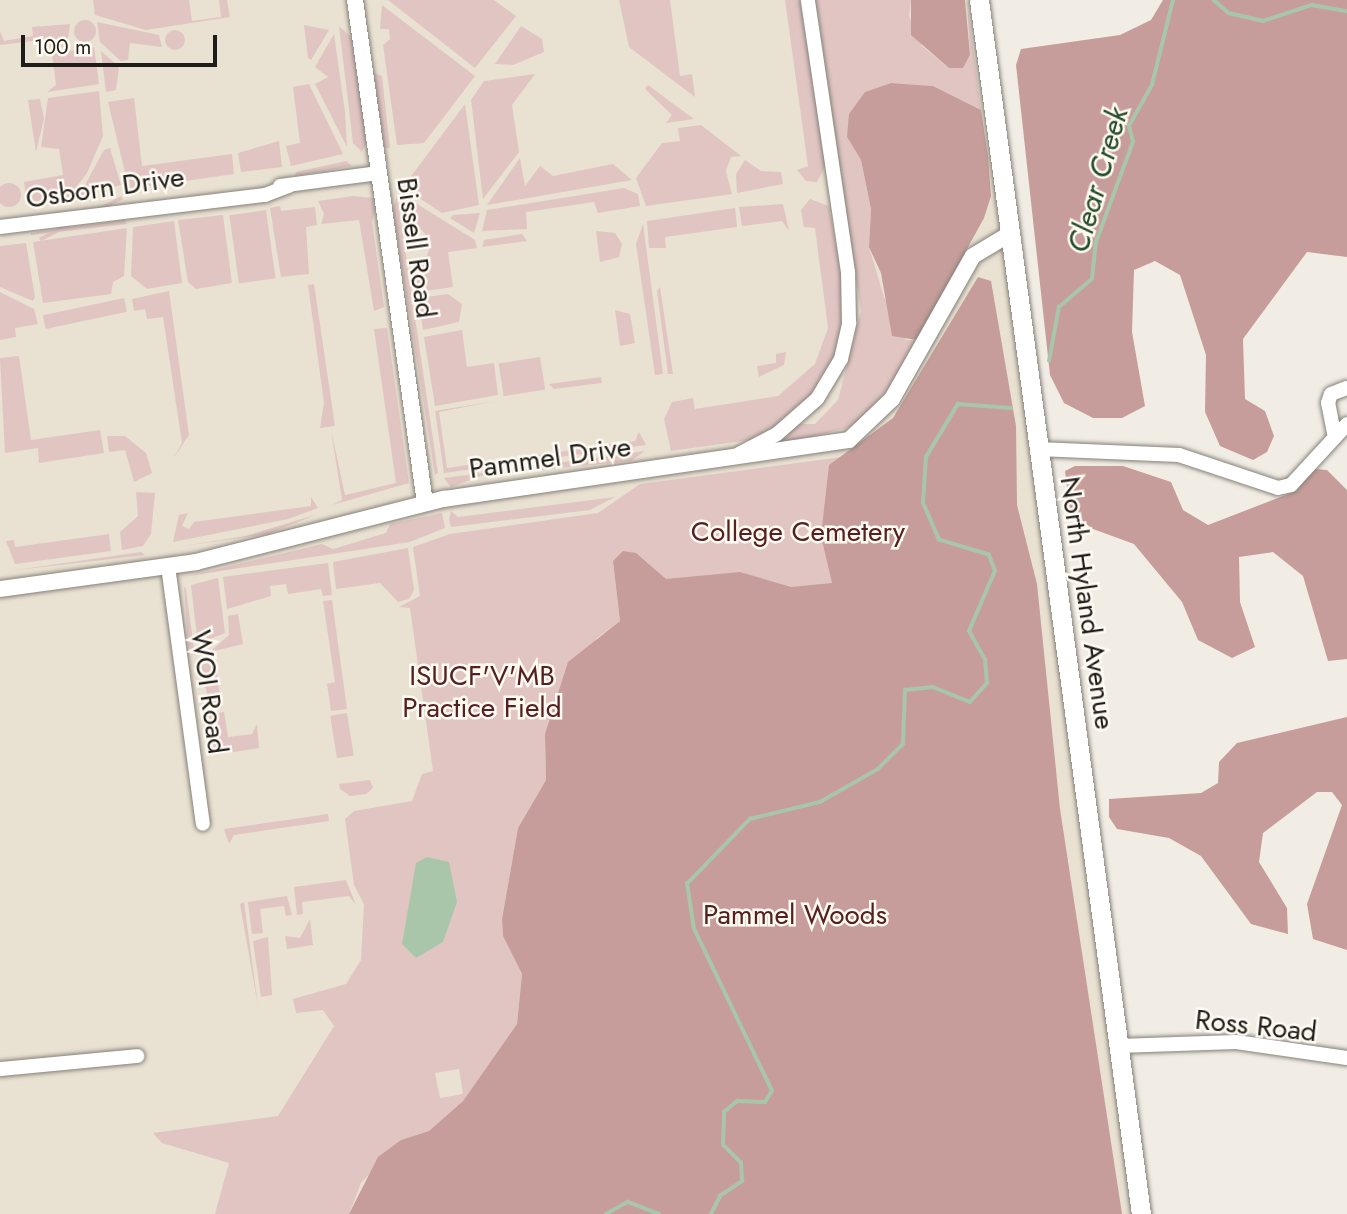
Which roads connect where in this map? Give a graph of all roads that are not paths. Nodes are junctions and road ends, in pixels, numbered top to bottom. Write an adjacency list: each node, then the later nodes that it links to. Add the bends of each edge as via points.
1 (355, 0): 4 (street, Bissell Road)
2 (808, 0): 11 (street, via 850,302 841,359 804,412)
3 (979, 0): 6 (main road, North Hyland Avenue)
4 (379, 173): 5 (street, Osborn Drive); 12 (street, Bissell Road)
5 (0, 227)
6 (1008, 235): 10 (main road, North Hyland Avenue); 11 (street, Pammel Drive, via 973,256 898,389 866,427 834,445)
7 (1347, 388): 9 (street, via 1331,394 1328,404)
8 (1347, 424): 9 (street)
9 (1334, 433): 10 (street, via 1291,485 1278,488 1180,455)
10 (1038, 449): 16 (main road, North Hyland Avenue)
11 (725, 460): 12 (street, Pammel Drive)
12 (425, 503): 13 (street, Pammel Drive)
13 (167, 566): 14 (street, Pammel Drive); 15 (street, WOI Road)
14 (0, 589)
15 (203, 824)
16 (1118, 1046): 18 (street, Ross Road, via 1236,1042); 20 (main road, North Hyland Avenue)
17 (136, 1056): 19 (street)
18 (1347, 1058)
19 (0, 1069)
20 (1141, 1214)

